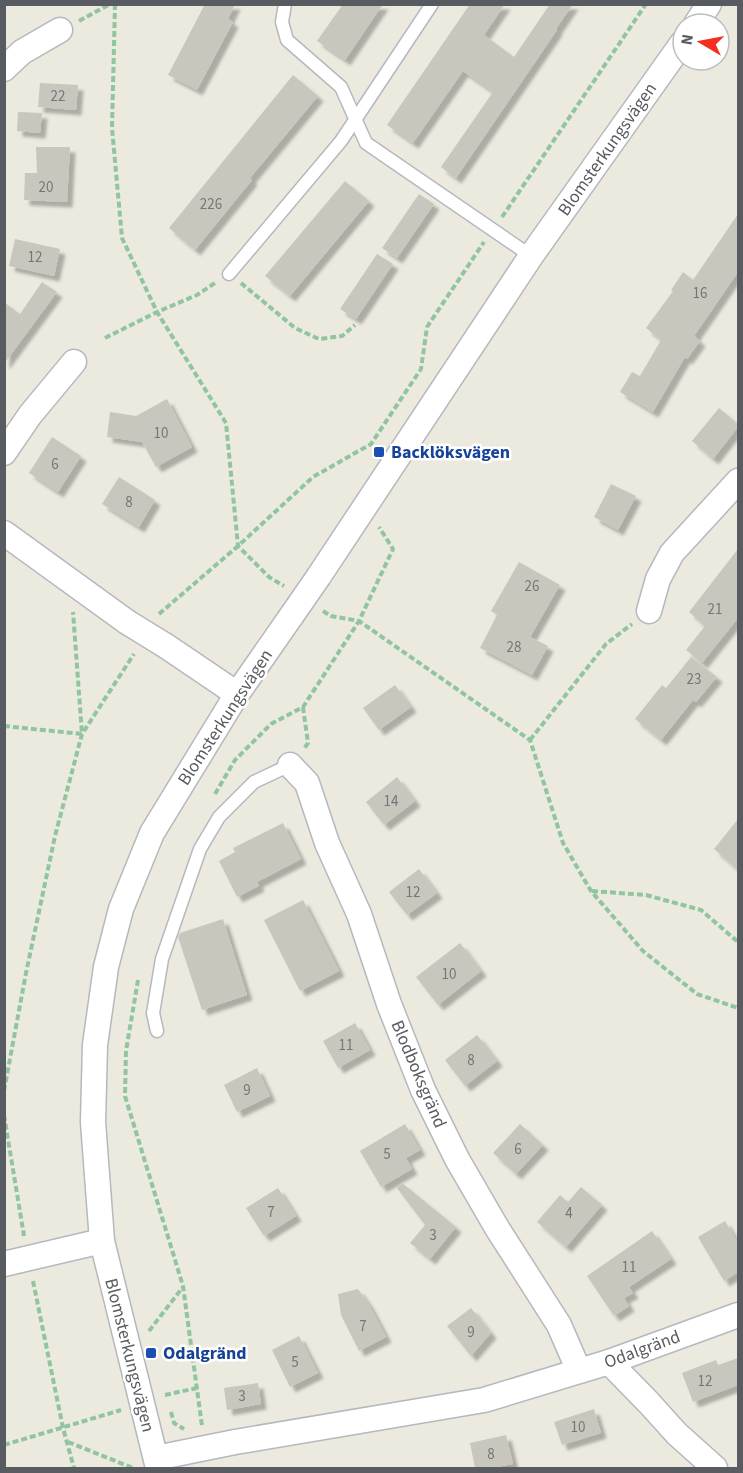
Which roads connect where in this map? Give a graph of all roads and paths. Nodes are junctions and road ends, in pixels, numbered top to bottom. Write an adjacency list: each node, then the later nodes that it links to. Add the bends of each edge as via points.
1 (110, 4): 6 (path)
2 (115, 4): 13 (path, via 112,128 122,238)
3 (285, 4): 9 (lane, via 282,22 287,40 341,87)
4 (432, 4): 9 (lane)
5 (646, 4): 10 (path)
6 (60, 30): 8 (street, via 22,52)
7 (671, 59): 11 (street, Blomsterkungsvägen)
8 (4, 69)
9 (356, 119): 10 (lane, via 366,143); 12 (lane)
10 (492, 229): 11 (lane); 21 (path, via 427,327 421,369 371,444 313,477)
11 (531, 256): 19 (street, Blomsterkungsvägen)
12 (229, 274): 13 (path, via 197,295); 14 (path, via 295,328 319,339 342,336)
13 (157, 312): 15 (path); 21 (path, via 226,423)
14 (355, 325)
15 (105, 338)
16 (74, 362): 17 (street)
17 (4, 453)
18 (738, 481): 25 (street, via 672,553 658,579)
19 (366, 506): 26 (path, via 393,549); 29 (street, Blomsterkungsvägen, bridge)
20 (4, 533): 22 (street)
21 (238, 546): 23 (path, via 269,577); 27 (path)
22 (71, 582): 29 (street, bridge); 32 (path)
23 (287, 588)
24 (322, 610): 26 (path, via 331,616)
25 (649, 611): 33 (path, via 606,644)
26 (359, 621): 30 (path); 33 (path)
27 (153, 622)
28 (135, 653): 32 (path)
29 (237, 694): 42 (street, Blomsterkungsvägen, via 152,833 121,909 106,967 94,1045 93,1122)
30 (303, 706): 34 (path, via 308,743); 35 (path, via 271,724 235,760)
31 (4, 726): 32 (path)
32 (82, 734): 41 (path, via 55,836)
33 (530, 740): 36 (path, via 563,843)
34 (290, 765): 40 (lane, via 254,782 219,817 200,849 162,959 153,1013); 48 (street, Blodboksgränd, via 307,783 423,1090 496,1228 559,1325)
35 (212, 798)
36 (591, 891): 37 (path, via 646,895 701,910); 39 (path, via 643,951 697,994)
37 (738, 942)
38 (139, 979): 44 (path, via 126,1051 125,1096)
39 (738, 1008)
40 (157, 1031)
41 (4, 1091)
42 (102, 1240): 43 (street); 53 (street, Blomsterkungsvägen)
43 (4, 1263)
44 (183, 1286): 46 (path); 51 (path)
45 (738, 1315): 47 (street, Odalgränd)
46 (148, 1333)
47 (609, 1362): 48 (street, Odalgränd); 55 (street)
48 (579, 1371): 51 (street, Odalgränd, via 484,1400)
49 (162, 1384): 51 (path, via 174,1423)
50 (67, 1442): 52 (path, via 63,1428); 53 (path); 54 (path)
51 (204, 1442): 53 (street, Odalgränd)
52 (4, 1445)
53 (150, 1465)
54 (74, 1468)
55 (715, 1468)

